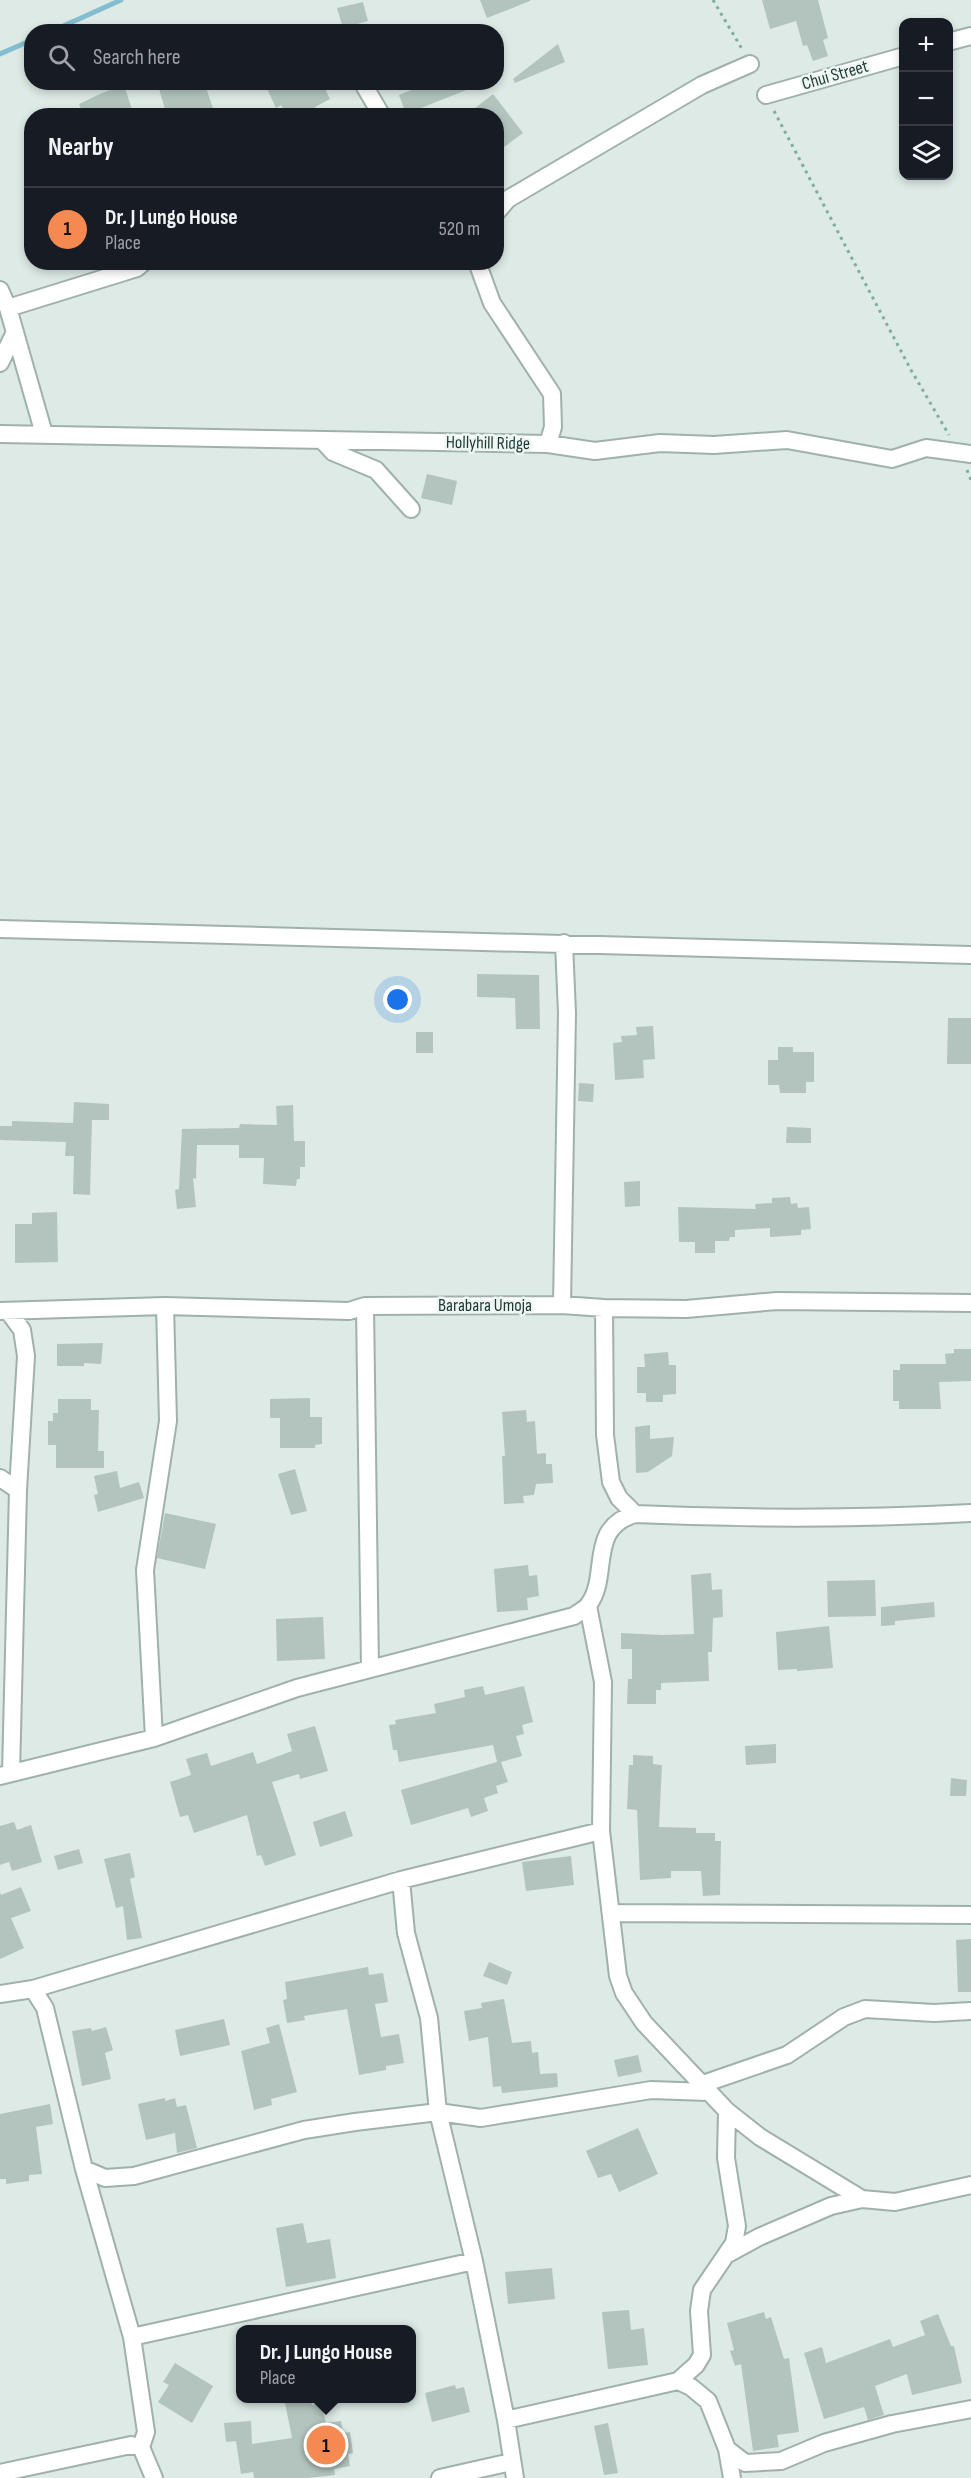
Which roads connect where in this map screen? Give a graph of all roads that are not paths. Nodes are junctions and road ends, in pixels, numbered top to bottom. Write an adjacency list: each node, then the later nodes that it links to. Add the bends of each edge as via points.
1 (971, 36): 2 (street)
2 (953, 41)
3 (899, 57): 6 (street, Chui Street)
4 (750, 64): 8 (street, via 702,85)
5 (367, 90): 7 (street)
6 (766, 95)
7 (377, 108)
8 (504, 204)
9 (131, 270): 12 (street)
10 (480, 270): 18 (street, via 492,303 552,394 553,427)
11 (0, 290): 12 (street)
12 (8, 308): 13 (street)
13 (15, 332): 14 (street); 15 (street)
14 (0, 363)
15 (44, 434): 16 (street, Hollyhill Ridge); 17 (street, Hollyhill Ridge)
16 (0, 435)
17 (322, 440): 18 (street, Hollyhill Ridge); 20 (street, via 333,452 376,470)
18 (548, 444): 19 (street, Hollyhill Ridge, via 595,451 660,443 714,445 787,440 892,459 926,448)
19 (965, 453)
20 (411, 509)
21 (0, 929): 22 (street)
22 (564, 943): 23 (street); 25 (street, via 567,1013)
23 (971, 955)
24 (971, 1303): 28 (street, Barabara Umoja, via 777,1302 686,1309)
25 (562, 1305): 27 (street, Barabara Umoja); 28 (street, Barabara Umoja)
26 (165, 1306): 27 (street, Barabara Umoja, via 349,1311); 29 (street, Barabara Umoja); 36 (street, via 168,1421 145,1570)
27 (365, 1306): 35 (street)
28 (604, 1308): 33 (street, via 605,1435 610,1482)
29 (4, 1311): 31 (street, via 22,1330 26,1356)
30 (0, 1478): 31 (street)
31 (18, 1490): 37 (street)
32 (971, 1514): 33 (street)
33 (628, 1516): 34 (street, via 611,1530 600,1554 595,1593)
34 (588, 1606): 35 (street, via 574,1616); 38 (street, via 603,1683)
35 (370, 1669): 36 (street, via 297,1688)
36 (154, 1738): 37 (street)
37 (6, 1774)
38 (601, 1830): 39 (street); 40 (street)
39 (401, 1880): 42 (street); 47 (street, via 406,1933 429,2018)
40 (612, 1913): 41 (street); 45 (street, via 618,1976 624,1993 644,2023)
41 (971, 1915)
42 (33, 1989): 43 (street); 48 (street, via 45,2008)
43 (0, 1994)
44 (971, 2011): 45 (street, via 866,2009 844,2017 787,2055)
45 (704, 2088): 46 (street); 47 (street, via 651,2090 481,2118)
46 (726, 2111): 50 (street, via 760,2137); 51 (street, via 726,2158 737,2226 734,2243)
47 (438, 2112): 48 (street, via 304,2130 134,2176 105,2178); 52 (street)
48 (84, 2169): 53 (street)
49 (969, 2188): 50 (street, via 895,2202)
50 (862, 2199): 51 (street, via 831,2206)
51 (725, 2255): 54 (street, via 702,2290 702,2355)
52 (474, 2261): 53 (street); 56 (street)
53 (132, 2337): 57 (street, via 146,2432)
54 (678, 2381): 56 (street); 58 (street, via 708,2400)
55 (971, 2409): 58 (street, via 892,2424 824,2443 781,2461 745,2463)
56 (506, 2420): 59 (street)
57 (141, 2447): 60 (street, via 131,2445); 61 (street)
58 (727, 2449): 63 (street)
59 (513, 2470): 62 (street)
60 (0, 2473)
61 (154, 2478)
62 (440, 2478)
63 (732, 2478)

